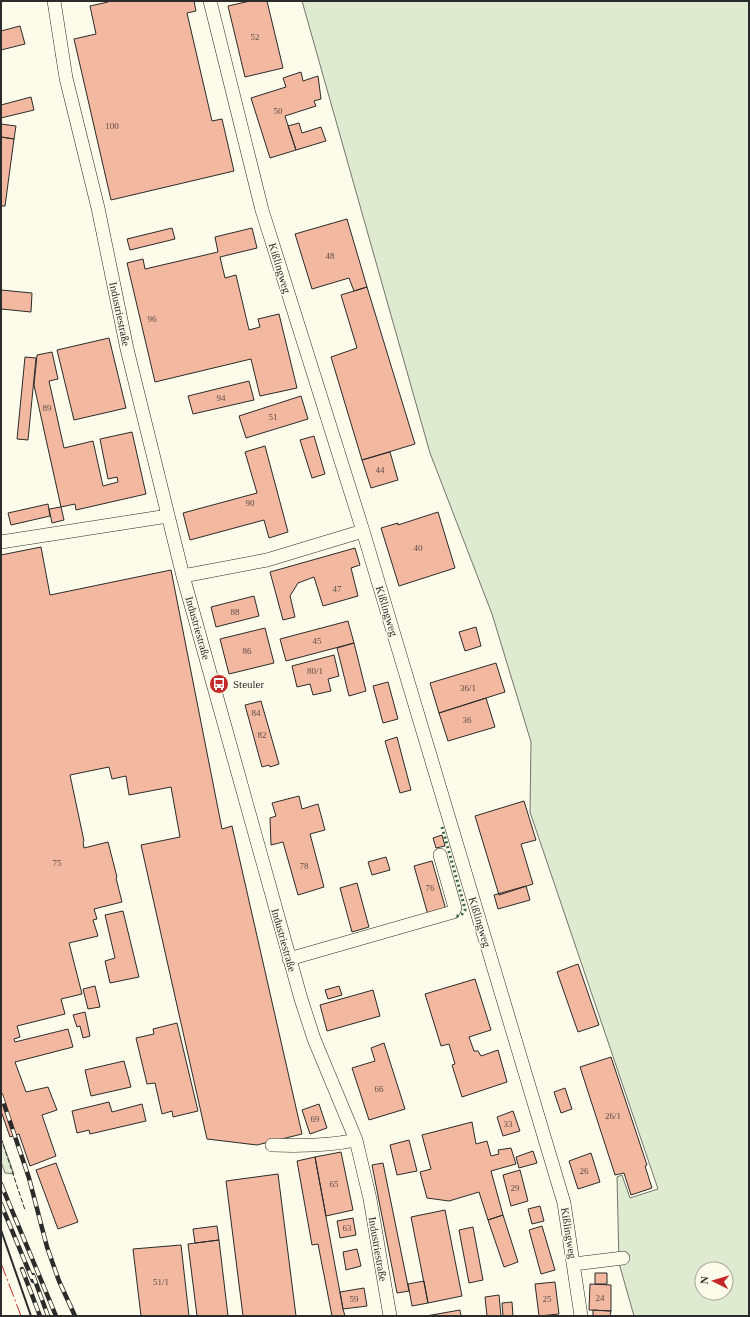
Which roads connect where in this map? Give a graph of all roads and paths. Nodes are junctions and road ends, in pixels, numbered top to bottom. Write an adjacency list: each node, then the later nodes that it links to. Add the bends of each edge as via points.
1 (54, 1): 3 (street, Industriestraße, via 66,78 98,208 127,349)
2 (210, 1): 4 (street, Kißlingweg, via 262,210)
3 (168, 516): 5 (street); 6 (street, Industriestraße)
4 (363, 531): 6 (street, via 267,560); 12 (street, Kißlingweg, via 564,1203)
5 (1, 542)
6 (183, 576): 8 (street, Industriestraße)
7 (440, 855): 8 (street, via 453,912)
8 (289, 959): 9 (street, Industriestraße, via 314,1039)
9 (356, 1140): 10 (street, via 311,1146); 13 (street, Industriestraße, via 370,1199)
10 (272, 1145)
11 (623, 1258): 12 (street)
12 (574, 1264): 14 (street, Kißlingweg)
13 (390, 1316)
14 (581, 1316)

